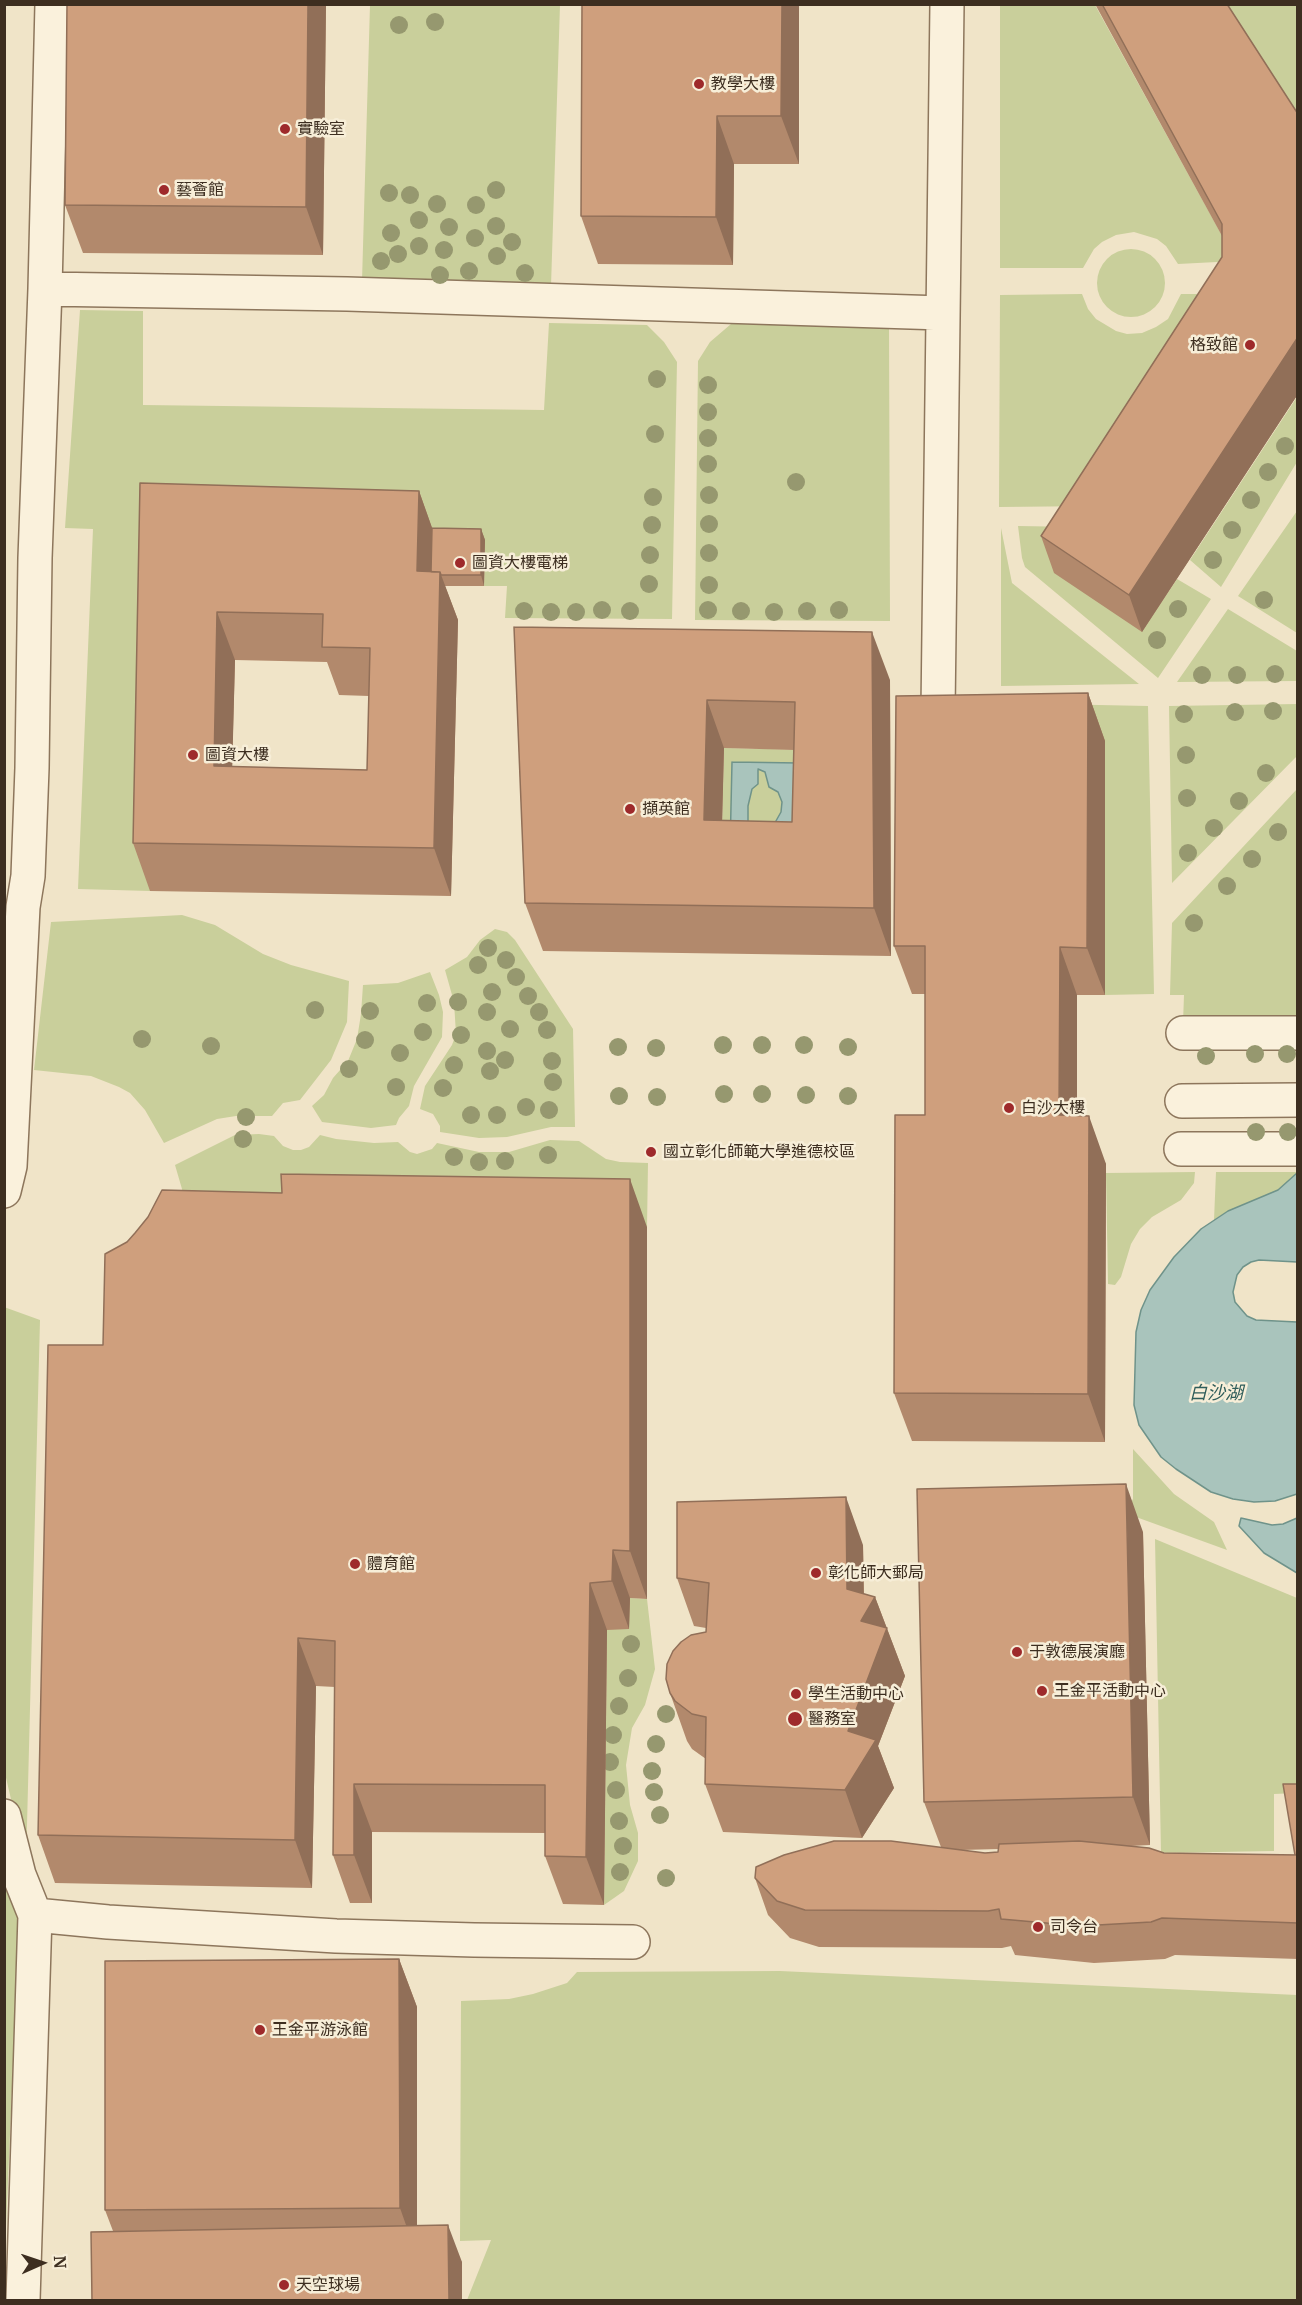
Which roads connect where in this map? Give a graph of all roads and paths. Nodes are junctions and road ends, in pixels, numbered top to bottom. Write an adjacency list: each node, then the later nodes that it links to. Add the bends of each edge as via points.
1 (52, 4): 3 (street)
2 (947, 4): 4 (street)
3 (45, 289): 4 (street, via 347,294); 12 (street, via 28,876 23,907 10,1166)
4 (942, 313): 5 (street)
5 (938, 710)
6 (1183, 1033): 7 (street)
7 (1298, 1033)
8 (1298, 1078): 9 (street, via 1182,1090)
9 (1298, 1100)
10 (1181, 1149): 11 (street)
11 (1298, 1149)
12 (4, 1191)
13 (4, 1816): 14 (street, via 19,1875)
14 (35, 1914): 15 (street, via 336,1936); 16 (street)
15 (633, 1942)
16 (14, 2270): 17 (street)
17 (23, 2301)

